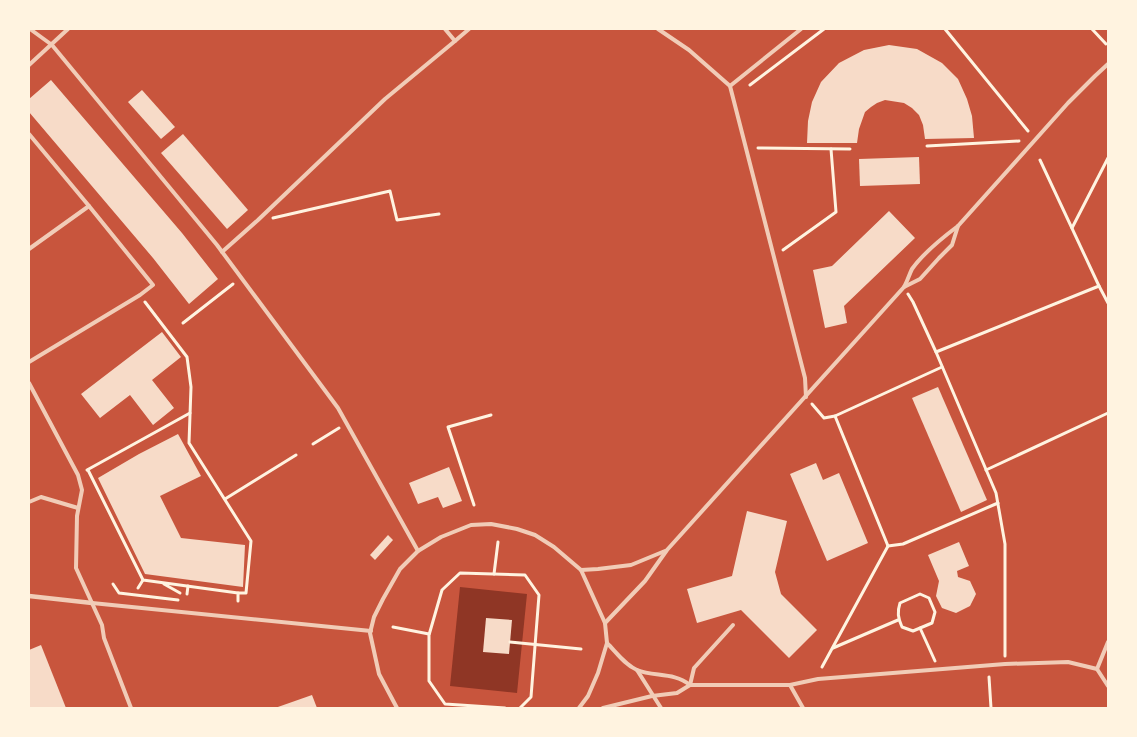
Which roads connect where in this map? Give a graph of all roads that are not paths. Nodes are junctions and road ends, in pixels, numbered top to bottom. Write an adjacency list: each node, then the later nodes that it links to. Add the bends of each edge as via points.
1 (30, 29): 8 (lane)
2 (68, 29): 8 (lane)
3 (444, 29): 7 (lane)
4 (469, 29): 7 (lane)
5 (658, 29): 11 (lane, via 689,50)
6 (801, 29): 11 (lane)
7 (455, 41): 16 (lane, via 385,99)
8 (52, 45): 10 (lane); 16 (lane)
9 (1108, 64): 14 (lane, via 1068,103)
10 (29, 65)
11 (730, 86): 20 (lane, via 804,378)
12 (29, 134): 13 (lane)
13 (88, 206): 15 (lane); 18 (lane, via 153,285)
14 (958, 226): 17 (lane, via 931,248 912,270); 17 (lane, via 952,245 920,279)
15 (29, 249)
16 (222, 252): 24 (lane, via 338,408)
17 (904, 287): 20 (lane)
18 (29, 362)
19 (29, 383): 22 (lane, via 78,475 82,490)
20 (806, 397): 23 (lane)
21 (29, 502): 22 (lane, via 41,497)
22 (78, 508): 27 (lane, via 76,568)
23 (667, 550): 25 (lane, via 631,566); 28 (lane, via 645,581)
24 (418, 551): 25 (lane, via 471,525 491,524 535,535); 30 (lane, via 400,569 377,611)
25 (581, 570): 28 (lane)
26 (29, 596): 27 (street)
27 (92, 603): 30 (lane); 39 (lane)
28 (605, 623): 32 (lane)
29 (733, 625): 35 (lane, via 694,668)
30 (371, 630): 40 (lane, via 379,674)
31 (1108, 642): 33 (lane)
32 (606, 643): 34 (lane); 41 (lane, via 598,673)
33 (1097, 669): 36 (lane, via 1068,662 1005,664 818,679); 37 (lane)
34 (637, 670): 35 (lane, via 683,679); 38 (lane)
35 (690, 685): 36 (lane); 38 (lane, via 677,693)
36 (790, 685): 44 (lane)
37 (1108, 686)
38 (652, 696): 42 (lane); 43 (lane)
39 (131, 708)
40 (397, 708)
41 (579, 708)
42 (603, 708)
43 (661, 708)
44 (803, 708)

